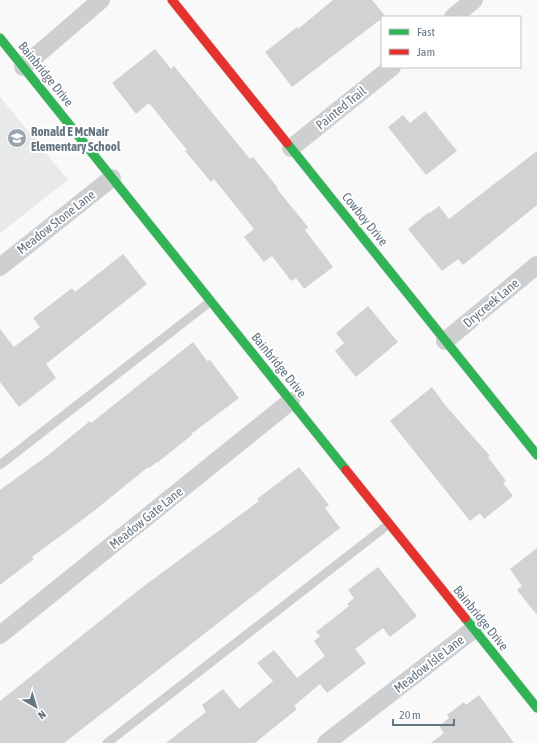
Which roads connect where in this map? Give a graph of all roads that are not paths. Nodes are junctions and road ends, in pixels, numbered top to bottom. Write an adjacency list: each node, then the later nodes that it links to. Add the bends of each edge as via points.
1 (101, 0): 6 (street)
2 (172, 0): 8 (street, Cowboy Drive)
3 (474, 0): 4 (street)
4 (454, 16)
5 (0, 38): 6 (street, Bainbridge Drive)
6 (23, 67): 9 (street, Bainbridge Drive)
7 (391, 68): 8 (street, Painted Trail)
8 (291, 148): 13 (street, Cowboy Drive)
9 (112, 178): 11 (street, Meadow Stone Lane); 12 (street, Bainbridge Drive)
10 (537, 265): 13 (street, Drycreek Lane)
11 (0, 267)
12 (211, 301): 14 (street, Bainbridge Drive); 16 (lane)
13 (445, 341): 15 (street, Cowboy Drive)
14 (291, 401): 17 (street, Bainbridge Drive); 19 (street, Meadow Gate Lane)
15 (537, 455)
16 (0, 465)
17 (389, 524): 18 (street, Bainbridge Drive); 21 (lane)
18 (474, 629): 20 (street, Bainbridge Drive); 22 (street, Meadow Isle Lane)
19 (0, 635)
20 (537, 708)
21 (107, 743)
22 (326, 743)

